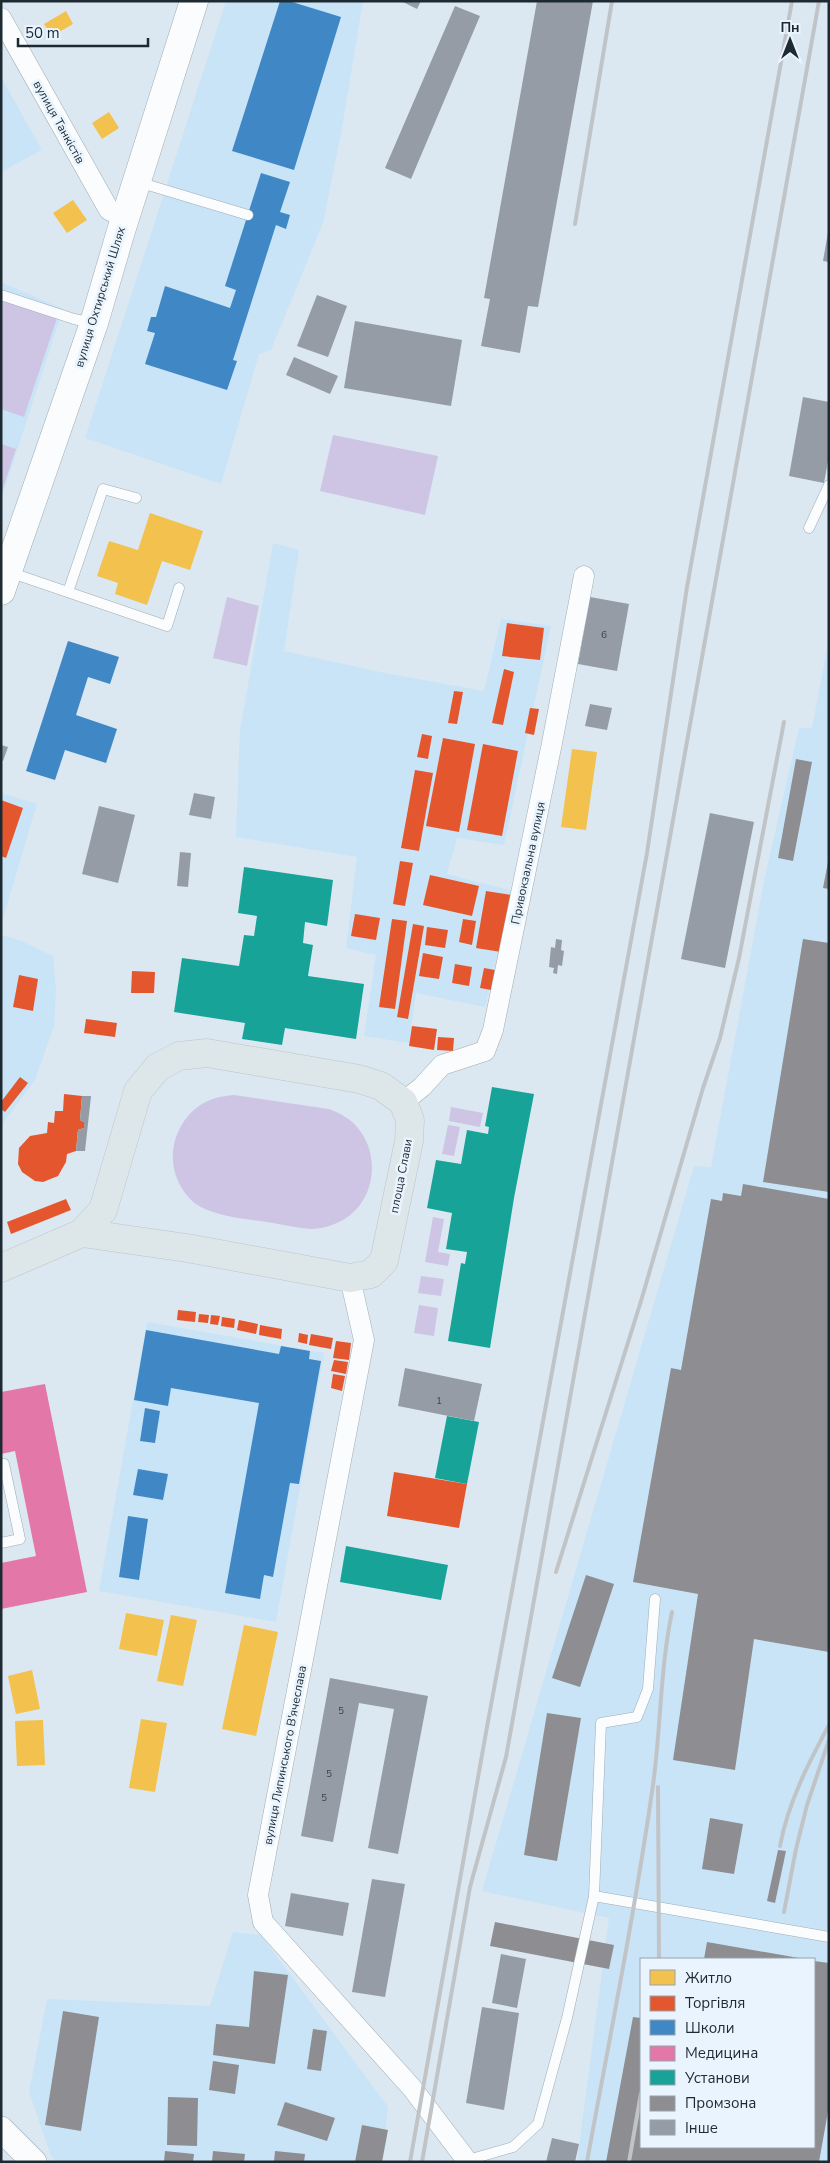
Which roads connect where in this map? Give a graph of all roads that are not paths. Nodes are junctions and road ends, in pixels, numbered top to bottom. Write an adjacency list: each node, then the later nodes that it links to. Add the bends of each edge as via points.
1 (194, 1): 3 (main road, вулиця Охтирський Шлях)
2 (1, 18): 5 (street, вулиця Танкістів, via 109,210)
3 (137, 182): 4 (lane); 5 (main road, вулиця Охтирський Шлях)
4 (248, 215)
5 (125, 218): 7 (main road, вулиця Охтирський Шлях)
6 (1, 295): 7 (lane)
7 (94, 323): 12 (main road, вулиця Охтирський Шлях)
8 (829, 485): 10 (lane)
9 (136, 498): 14 (lane, via 103,489)
10 (809, 528)
11 (584, 576): 15 (street, Привокзальна вулиця, via 493,1030 485,1051 442,1065 422,1087)
12 (5, 581): 14 (lane)
13 (179, 588): 14 (lane, via 168,626)
14 (68, 592)
15 (402, 1102): 16 (main road, via 381,1086 358,1079 207,1053 179,1056 158,1067 138,1091 102,1210); 18 (main road, площа Слави, via 410,1120 409,1141 384,1261 371,1274)
16 (82, 1233): 17 (main road); 18 (main road, площа Слави, via 187,1248)
17 (1, 1268)
18 (350, 1278): 25 (street, вулиця Липинського В'ячеслава, via 364,1340 258,1895 263,1922 412,2088)
19 (1, 1464): 20 (lane, via 4,1464 20,1539)
20 (1, 1543)
21 (654, 1599): 22 (lane, via 648,1689 637,1717 601,1723)
22 (594, 1896): 23 (lane); 25 (lane, via 567,2018 538,2124 513,2147)
23 (829, 1937)
24 (1, 2130): 26 (street)
25 (468, 2161)
26 (34, 2162)

